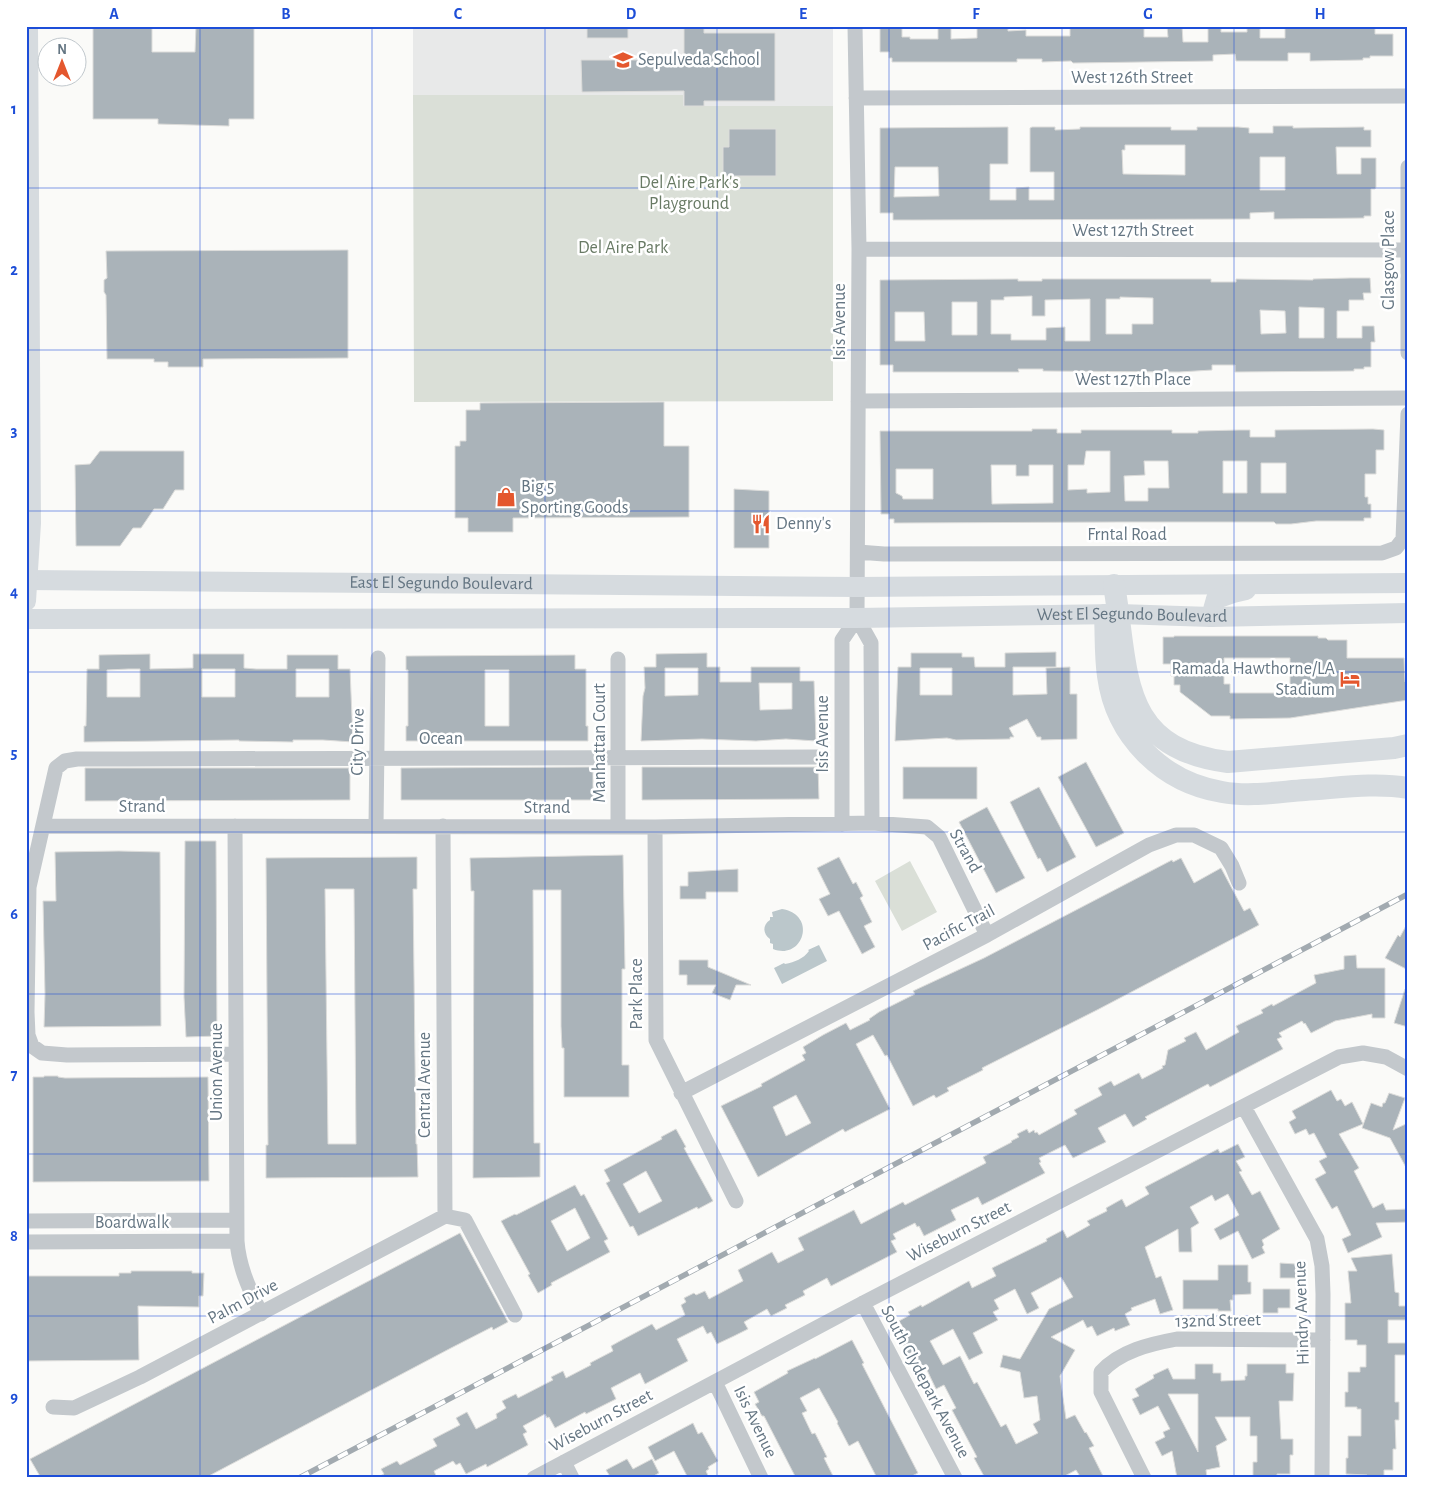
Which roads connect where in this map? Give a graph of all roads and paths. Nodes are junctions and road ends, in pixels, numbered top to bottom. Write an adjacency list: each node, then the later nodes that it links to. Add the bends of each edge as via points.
1 (28, 26): 13 (main road, via 31,523)
2 (856, 26): 4 (street, Isis Avenue)
3 (1408, 96): 4 (street, West 126th Street)
4 (856, 98): 6 (street, Isis Avenue)
5 (1408, 167): 7 (street, Glasgow Place)
6 (859, 249): 7 (street, West 127th Street); 10 (street, Isis Avenue)
7 (1407, 250): 8 (street, Glasgow Place)
8 (1408, 353)
9 (1408, 398): 10 (street, West 127th Place)
10 (858, 401): 12 (street, Isis Avenue)
11 (1408, 414): 12 (street, Frntal Road, via 1403,539 1396,548 1382,553)
12 (858, 552): 17 (street, Isis Avenue)
13 (27, 580): 17 (main road, East El Segundo Boulevard); 18 (main road)
14 (1408, 583): 15 (main road, West El Segundo Boulevard)
15 (1288, 584): 16 (main road, West El Segundo Boulevard); 21 (main road, via 1232,593 1216,599)
16 (1114, 585): 17 (main road, West El Segundo Boulevard); 20 (highway)
17 (857, 588): 22 (street, Isis Avenue)
18 (26, 601)
19 (1408, 613): 21 (main road, West El Segundo Boulevard)
20 (1112, 614): 21 (main road, West El Segundo Boulevard); 22 (main road, West El Segundo Boulevard); 26 (highway, via 1138,707 1158,736 1189,754 1228,762); 30 (highway, via 1108,677 1119,713 1129,735 1145,753 1179,779 1200,788 1247,793 1374,786)
21 (1211, 617)
22 (857, 618): 23 (main road, East El Segundo Boulevard); 31 (street, Isis Avenue, via 871,643); 32 (street, Isis Avenue, via 842,640)
23 (26, 619)
24 (378, 658): 28 (street, City Drive)
25 (618, 659): 29 (street, Manhattan Court)
26 (1408, 745)
27 (818, 757): 29 (street, Ocean)
28 (376, 758): 29 (street, Ocean); 33 (street, Ocean, via 65,761 56,768); 35 (street, City Drive)
29 (618, 758): 37 (street, Manhattan Court)
30 (1408, 788)
31 (872, 823): 32 (street, Strand); 40 (street, Strand, via 927,827 940,837)
32 (842, 824): 38 (street, Strand)
33 (43, 826): 34 (street, Strand); 41 (street, via 27,903 27,1019 32,1046 42,1053 67,1055)
34 (235, 826): 35 (street, Strand); 41 (street, Union Avenue)
35 (376, 826): 36 (street, Strand)
36 (443, 826): 37 (street, Strand); 46 (street, Central Avenue)
37 (618, 827): 38 (street, Strand)
38 (655, 827): 43 (street, Park Place, via 656,1040)
39 (1240, 883): 40 (street, Pacific Trail, via 1221,848 1194,835 1176,835 1149,845)
40 (987, 935): 43 (street, Pacific Trail)
41 (236, 1054): 48 (street, Union Avenue)
42 (1408, 1069): 44 (street, Wiseburn Street, via 1386,1057 1363,1053 1339,1057)
43 (682, 1093): 45 (street, Park Place)
44 (1244, 1107): 51 (street, Wiseburn Street); 54 (street, Hindry Avenue, via 1316,1239 1322,1266)
45 (736, 1201)
46 (445, 1216): 52 (street, Palm Drive); 53 (street, via 465,1220)
47 (26, 1220): 48 (street, Boardwalk)
48 (237, 1220): 49 (street, Union Avenue)
49 (237, 1241): 50 (street, Boardwalk); 52 (street, Union Avenue, via 241,1270)
50 (26, 1242)
51 (863, 1303): 55 (street, Wiseburn Street); 61 (street, South Clydepark Avenue)
52 (261, 1314): 56 (street, Palm Drive, via 74,1408)
53 (515, 1316)
54 (1323, 1340): 62 (street, 132nd Street, via 1177,1339 1126,1353 1108,1364 1101,1372 1101,1392); 63 (street, Hindry Avenue)
55 (715, 1382): 57 (street, Wiseburn Street); 60 (street, Isis Avenue)
56 (53, 1407)
57 (564, 1462): 58 (street, Wiseburn Street); 59 (street)
58 (534, 1478)
59 (572, 1478)
60 (761, 1478)
61 (955, 1478)
62 (1144, 1478)
63 (1322, 1478)

